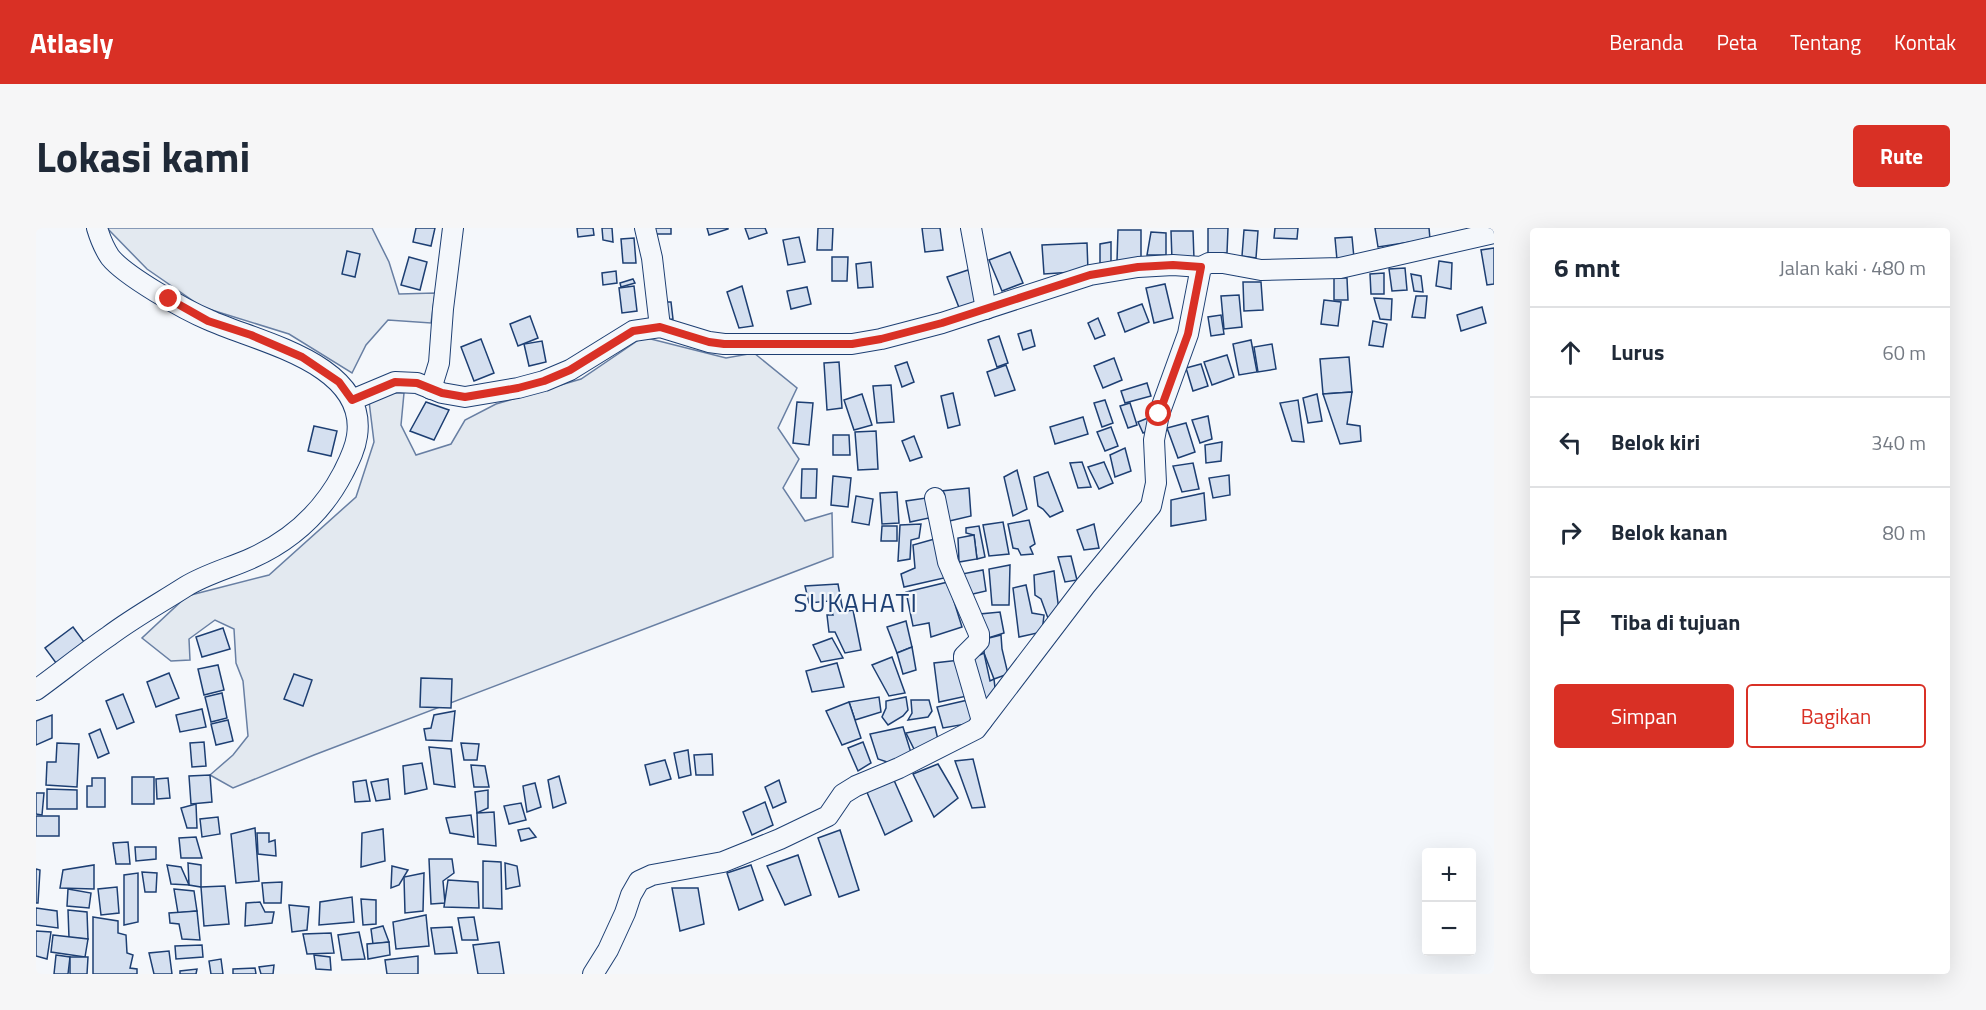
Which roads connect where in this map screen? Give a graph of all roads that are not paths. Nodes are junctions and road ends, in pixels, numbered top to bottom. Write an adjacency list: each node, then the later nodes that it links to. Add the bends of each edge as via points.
1 (97, 228): 10 (street, via 111,258 128,274 208,321 302,357 339,382)
2 (453, 228): 9 (street, via 440,363)
3 (645, 228): 8 (street)
4 (971, 228): 7 (street)
5 (1494, 232): 6 (street, via 1340,268 1261,270 1223,263)
6 (1201, 267): 7 (street, via 1138,267 1090,275); 13 (street, via 1188,334 1159,414 1151,506)
7 (986, 309): 8 (street, via 852,344 724,344)
8 (660, 327): 9 (street, via 633,331 570,370 544,381 465,397)
9 (431, 389): 10 (street, via 417,383 395,382)
10 (352, 400): 12 (street, via 359,422 355,450 332,495 312,518 275,547 189,585 111,634)
11 (935, 498): 13 (street, via 948,562 980,638 964,659)
12 (36, 690)
13 (982, 721): 14 (street, via 976,729 946,745 843,794 828,816 723,862 639,881)
14 (593, 974)

